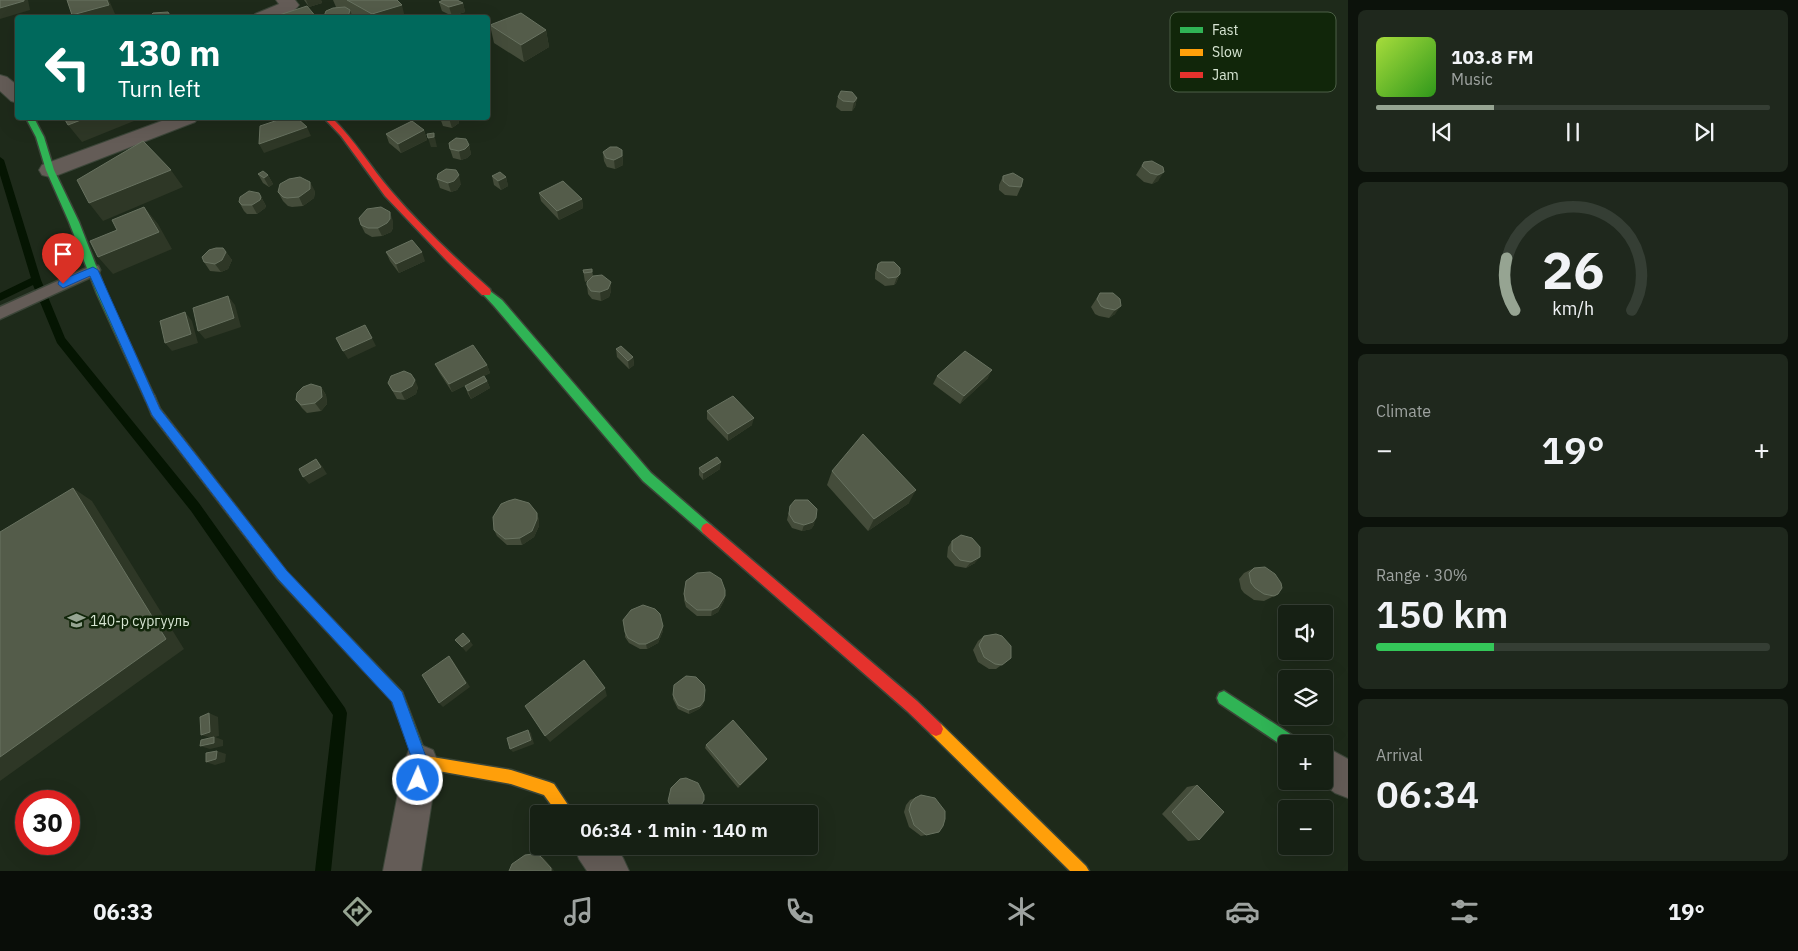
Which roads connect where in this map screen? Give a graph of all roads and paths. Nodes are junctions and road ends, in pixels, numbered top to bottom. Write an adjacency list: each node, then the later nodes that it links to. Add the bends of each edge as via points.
1 (285, 0): 2 (street, via 290,5)
2 (268, 15)
3 (0, 81): 4 (street)
4 (15, 94)
5 (31, 120): 8 (street)
6 (183, 120): 8 (street)
7 (330, 120): 20 (street, via 388,194 450,259 498,303 647,477 912,706)
8 (50, 170): 9 (street)
9 (93, 270): 10 (lane); 13 (street, via 156,412 282,575 397,697)
10 (0, 313)
11 (1224, 698): 12 (street)
12 (1280, 735)
13 (420, 762): 16 (street, via 511,777 549,789); 18 (street)
14 (1333, 770): 15 (street)
15 (1348, 780)
16 (561, 805)
17 (598, 855): 19 (street)
18 (402, 871)
19 (610, 871)
20 (1081, 871)

